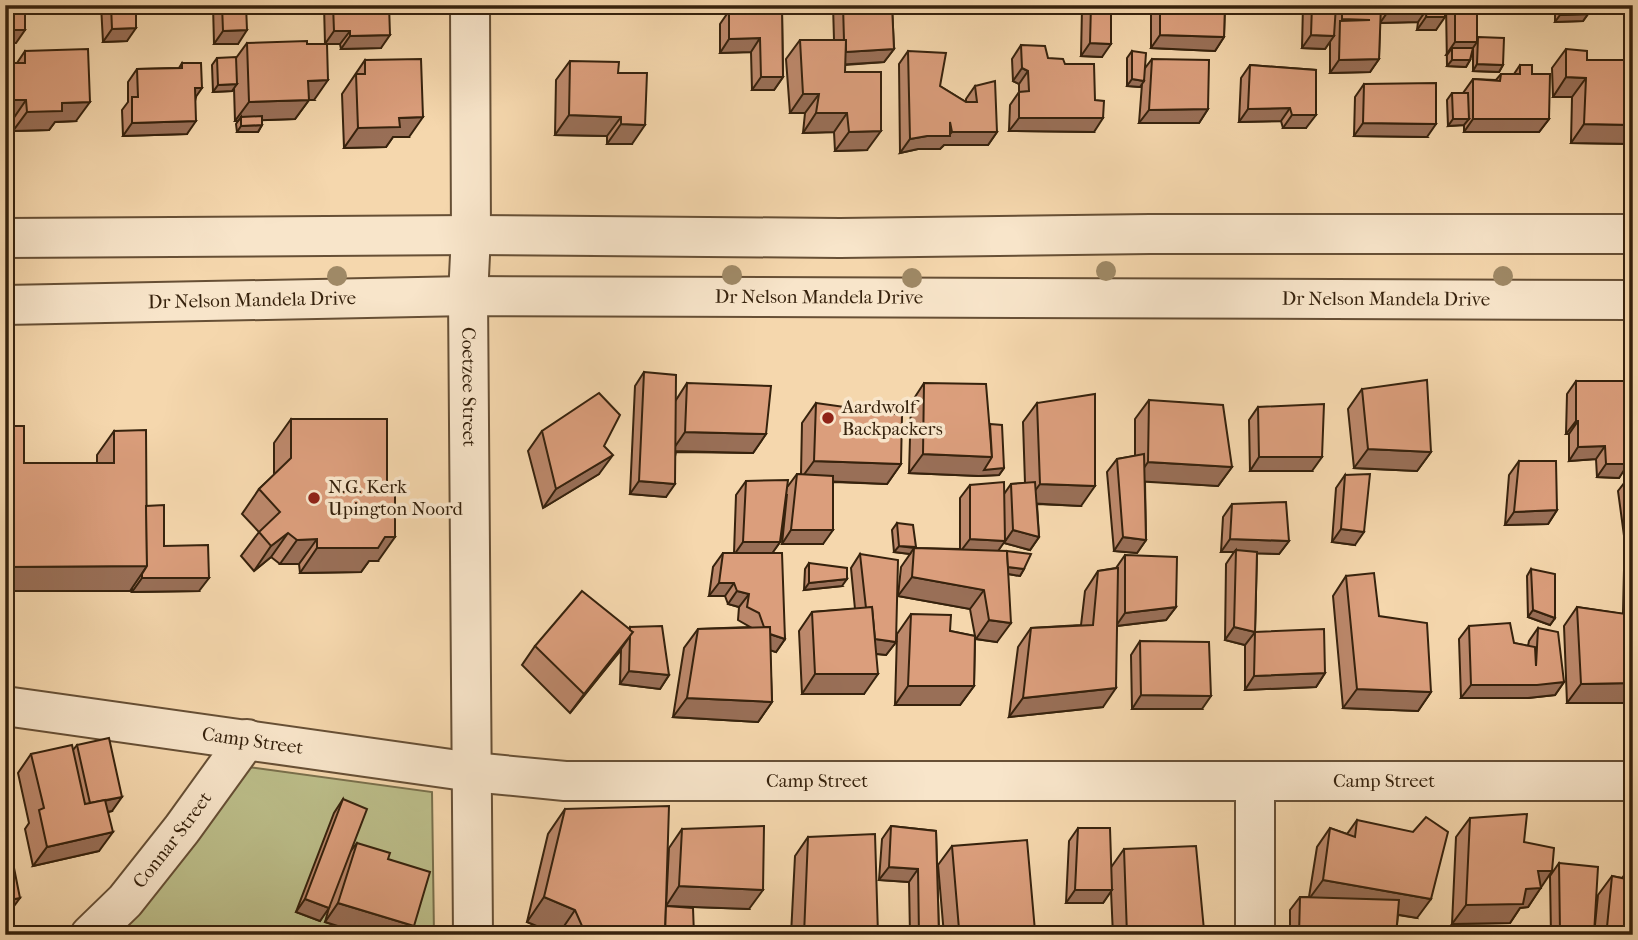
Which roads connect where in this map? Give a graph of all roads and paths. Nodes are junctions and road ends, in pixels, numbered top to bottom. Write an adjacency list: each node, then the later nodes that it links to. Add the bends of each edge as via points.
1 (470, 5): 3 (street, Coetzee Street)
2 (1633, 234): 3 (street)
3 (471, 235): 4 (street); 5 (street, Coetzee Street)
4 (5, 238)
5 (468, 296): 6 (street, Dr Nelson Mandela Drive); 7 (street, Dr Nelson Mandela Drive); 10 (street, Coetzee Street)
6 (1633, 300)
7 (5, 305)
8 (5, 706): 9 (street, Camp Street)
9 (247, 739): 10 (street, Camp Street); 13 (street, Connar Street, via 125,901)
10 (472, 772): 11 (street, Camp Street, via 597,782); 14 (street, Coetzee Street)
11 (1255, 781): 12 (street, Camp Street); 15 (street)
12 (1633, 781)
13 (90, 935)
14 (473, 935)
15 (1255, 935)

